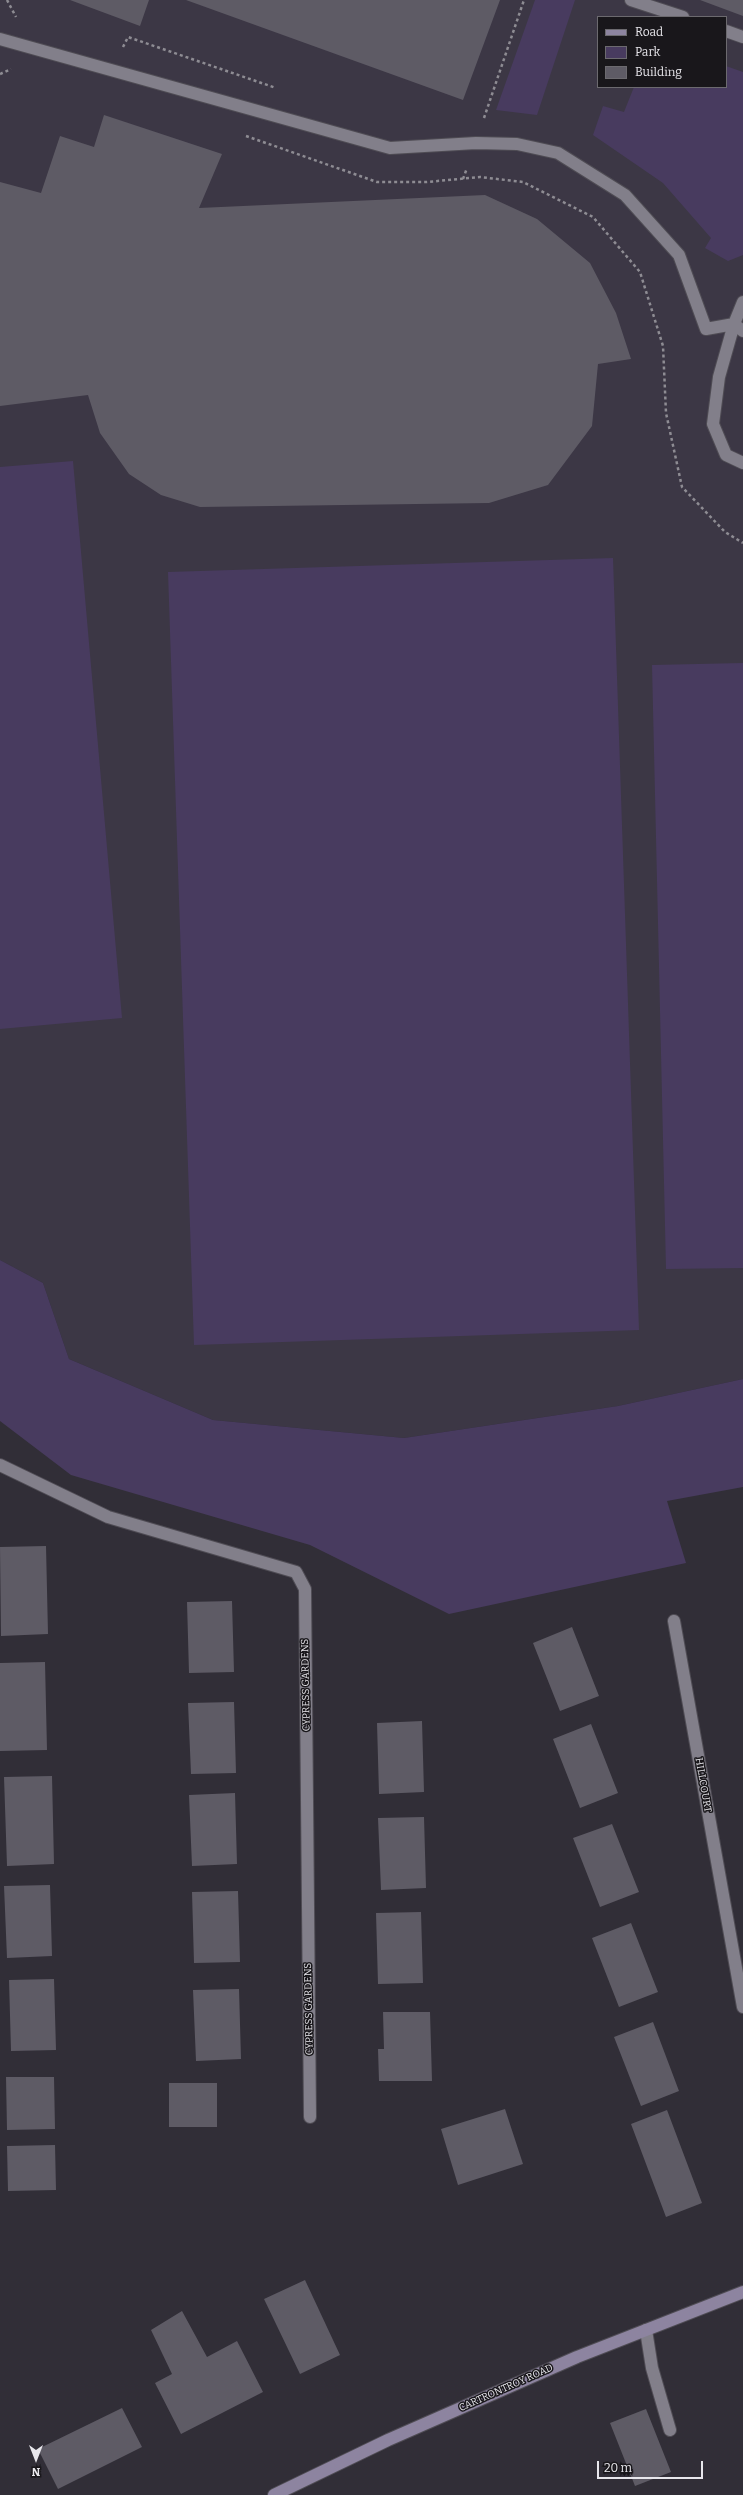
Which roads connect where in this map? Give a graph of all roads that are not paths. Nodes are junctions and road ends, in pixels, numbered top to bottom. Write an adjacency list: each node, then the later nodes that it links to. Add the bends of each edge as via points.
1 (631, 0): 2 (street)
2 (680, 16)
3 (727, 31): 4 (street)
4 (743, 37)
5 (0, 40): 7 (street, via 390,148 476,143 517,144 558,153 625,195 679,255 706,329)
6 (743, 302): 7 (street)
7 (739, 328): 8 (street, via 719,377 713,424 726,455)
8 (743, 463)
9 (0, 1465): 13 (street, CYPRESS GARDENS, via 108,1517 296,1572 305,1589)
10 (674, 1621): 11 (street, HILLCOURT)
11 (738, 1946): 12 (street, HILLCOURT)
12 (743, 2007)
13 (310, 2117)
14 (743, 2292): 15 (street, CARTRONTROY ROAD)
15 (646, 2330): 16 (street, via 652,2368); 17 (street, CARTRONTROY ROAD, via 577,2357 388,2440)
16 (670, 2430)
17 (274, 2495)

